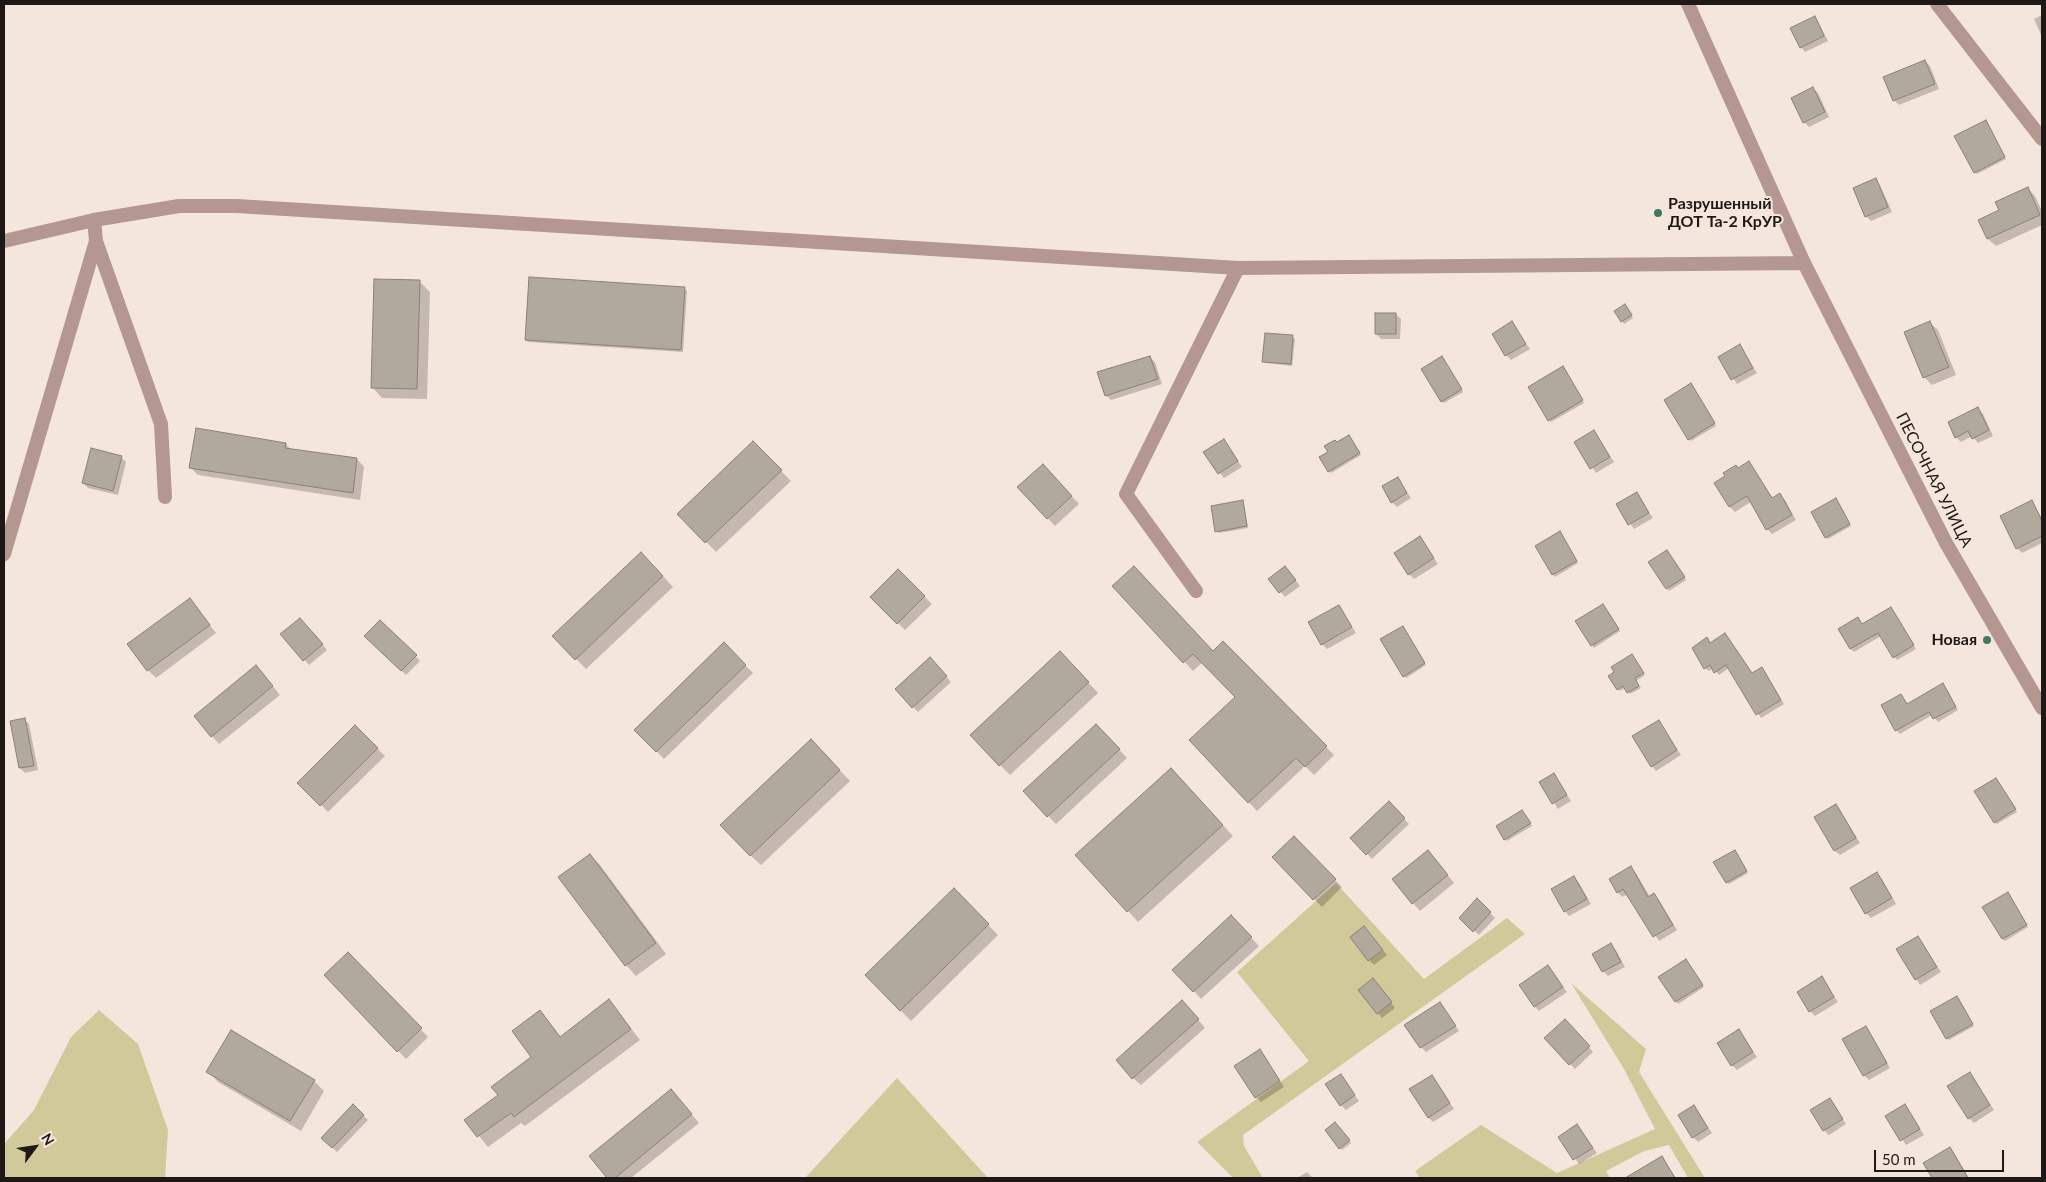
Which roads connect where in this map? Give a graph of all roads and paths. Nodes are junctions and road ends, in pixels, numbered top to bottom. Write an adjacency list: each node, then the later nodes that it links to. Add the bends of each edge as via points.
1 (1688, 4): 7 (street, ПЕСОЧНАЯ УЛИЦА)
2 (1937, 4): 3 (street)
3 (2042, 139)
4 (94, 220): 5 (street); 6 (street); 8 (street, via 179,206 237,206)
5 (4, 241)
6 (96, 241): 9 (street, via 161,424); 10 (street)
7 (1804, 263): 8 (street); 12 (street, ПЕСОЧНАЯ УЛИЦА, via 1946,543)
8 (1238, 268): 11 (street, via 1126,494)
9 (165, 497)
10 (4, 554)
11 (1196, 591)
12 (2042, 708)

